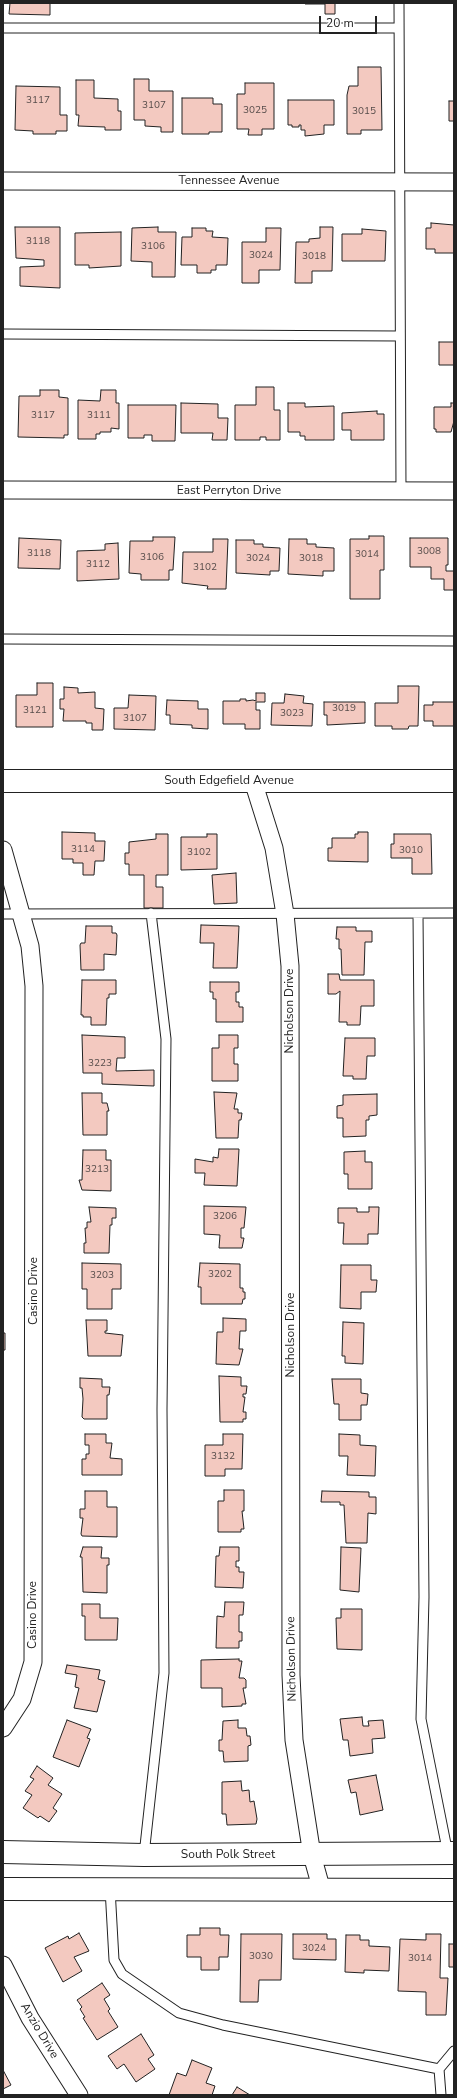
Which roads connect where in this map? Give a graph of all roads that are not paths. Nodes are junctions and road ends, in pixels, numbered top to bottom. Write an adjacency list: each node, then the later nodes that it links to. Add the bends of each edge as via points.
1 (399, 3): 3 (lane)
2 (3, 28): 3 (lane)
3 (399, 28): 5 (lane)
4 (3, 181): 5 (street, Tennessee Avenue)
5 (399, 181): 6 (street, Tennessee Avenue); 8 (lane)
6 (454, 182)
7 (3, 334): 8 (lane)
8 (400, 336): 11 (lane)
9 (3, 490): 11 (street, East Perryton Drive)
10 (454, 490): 11 (street, East Perryton Drive)
11 (402, 492)
12 (3, 639): 13 (lane)
13 (454, 640)
14 (3, 781): 15 (main road, South Edgefield Avenue)
15 (253, 781): 16 (main road, South Edgefield Avenue); 22 (street, Nicholson Drive, via 274,848)
16 (454, 781)
17 (3, 850): 18 (street, Casino Drive)
18 (22, 913): 19 (lane); 21 (lane); 24 (street, Casino Drive, via 30,946 34,986 33,1662 22,1699)
19 (152, 913): 22 (lane); 27 (lane, via 166,1039 162,1409 164,1673)
20 (454, 913): 23 (lane)
21 (3, 914)
22 (286, 914): 23 (lane); 28 (street, Nicholson Drive, via 290,966 291,1675 294,1740)
23 (418, 914): 26 (lane, via 424,1597 422,1719)
24 (3, 1728)
25 (3, 1852): 27 (main road, South Polk Street)
26 (451, 1854): 28 (main road, South Polk Street)
27 (144, 1855): 28 (main road, South Polk Street)
28 (312, 1855): 32 (street, Nicholson Drive)
29 (110, 1888): 30 (main road); 32 (main road); 35 (lane, via 114,1960 122,1974 179,2013 223,2025)
30 (3, 1889)
31 (454, 1890): 32 (main road)
32 (322, 1891)
33 (3, 1965): 36 (street, Anzio Drive, via 30,2018)
34 (454, 2051): 35 (lane)
35 (439, 2069): 37 (lane)
36 (79, 2095)
37 (441, 2095)

